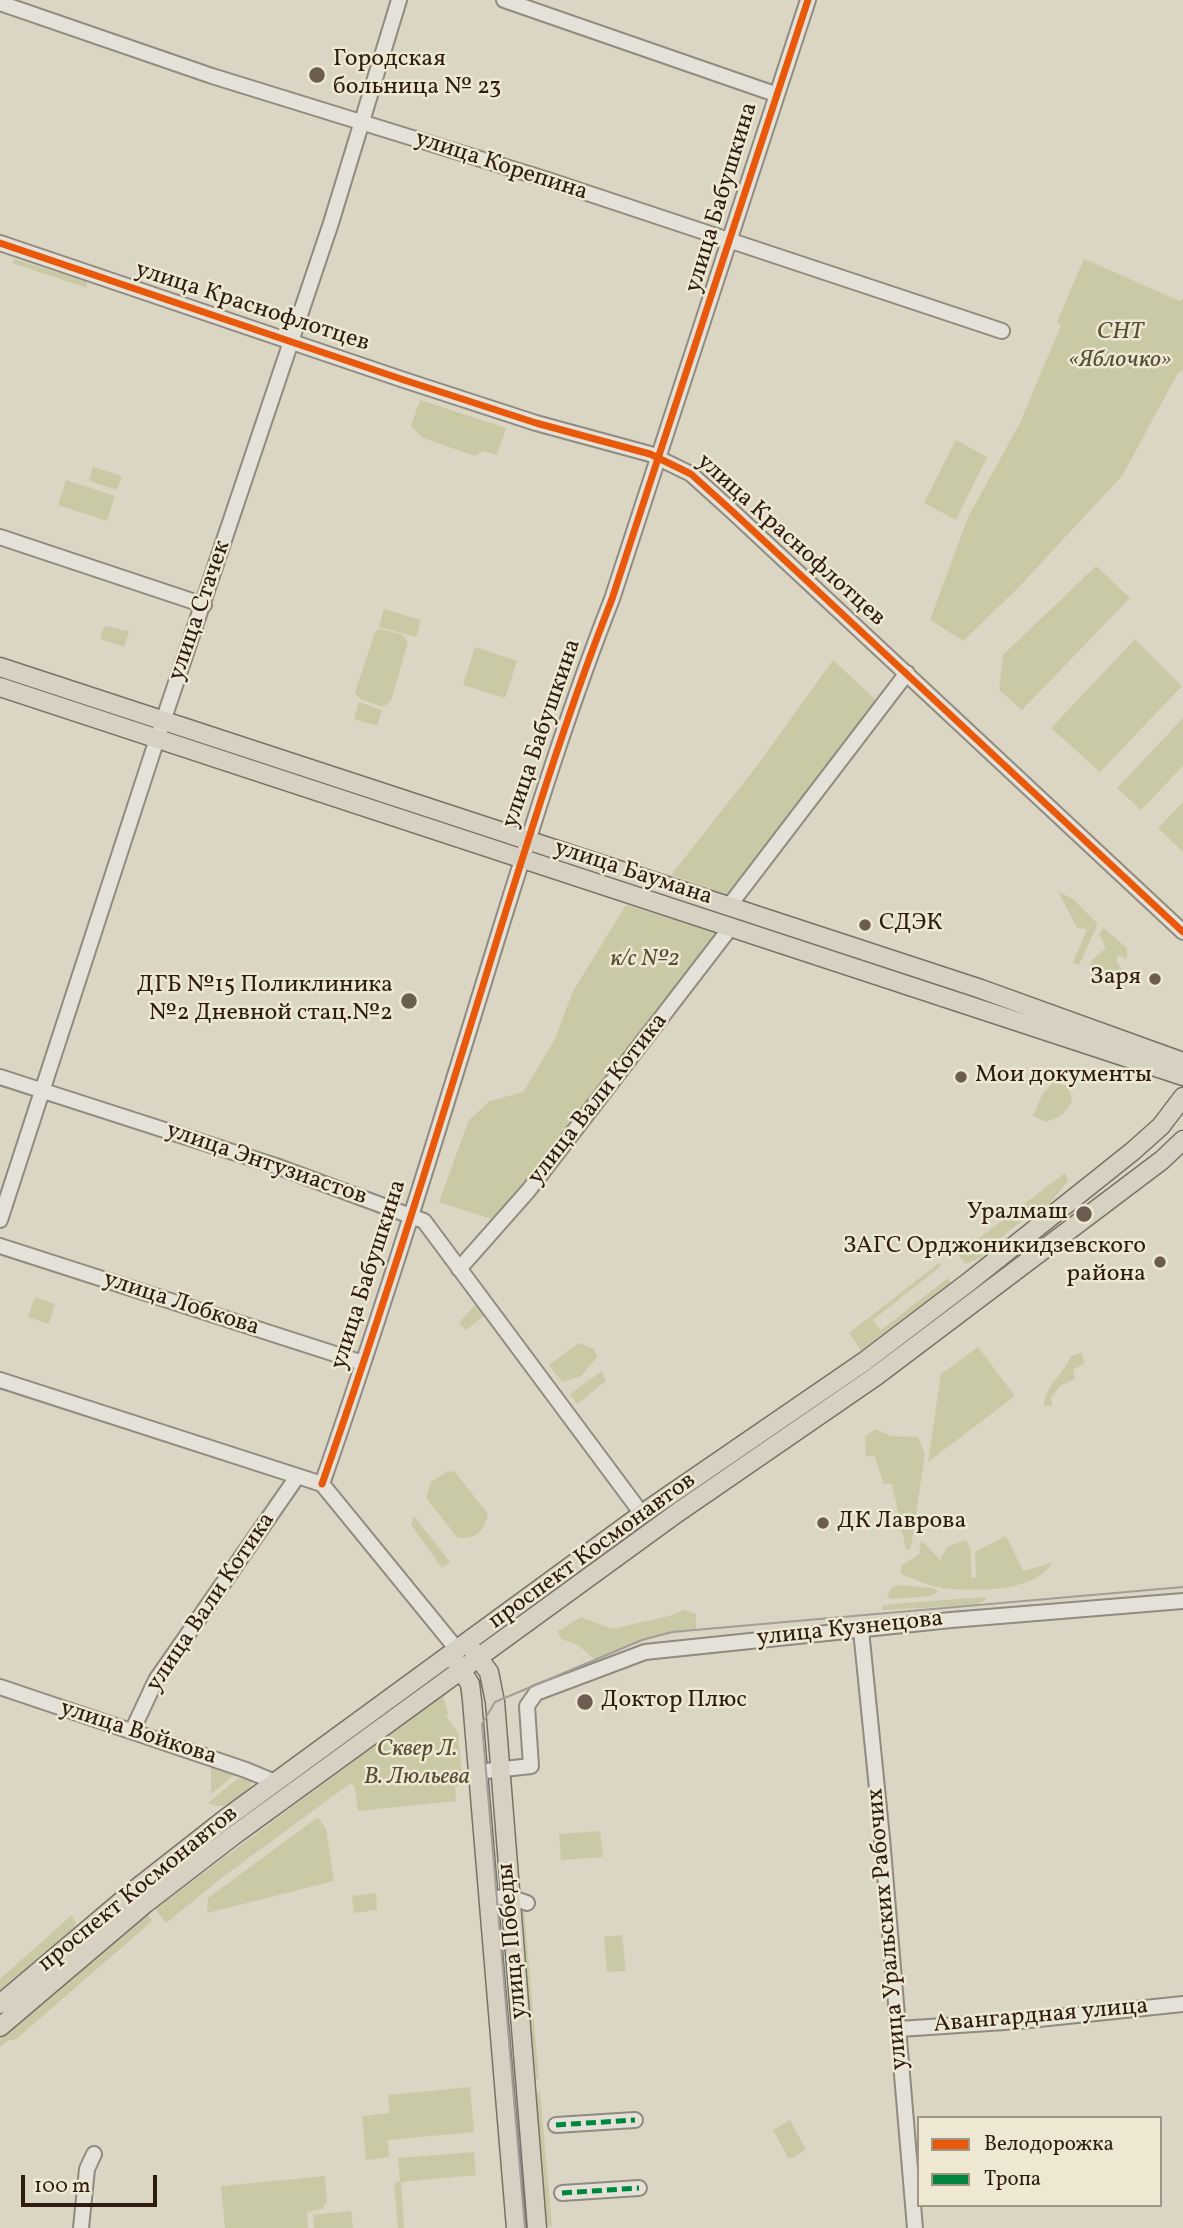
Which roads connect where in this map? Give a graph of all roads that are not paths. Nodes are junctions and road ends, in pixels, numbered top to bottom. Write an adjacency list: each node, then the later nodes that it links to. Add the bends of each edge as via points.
1 (399, 0): 6 (street, улица Стачек)
2 (504, 0): 5 (street)
3 (808, 0): 5 (street, улица Бабушкина)
4 (0, 3): 6 (street, улица Корепина, via 212,76)
5 (775, 94): 8 (street, улица Бабушкина)
6 (361, 121): 8 (street, улица Корепина); 10 (street, улица Стачек)
7 (0, 243): 10 (street, улица Краснофлотцев)
8 (731, 243): 9 (street, улица Корепина); 11 (street, улица Бабушкина)
9 (1002, 331)
10 (292, 340): 11 (street, улица Краснофлотцев, via 536,423); 13 (street, улица Стачек)
11 (658, 457): 15 (street, улица Краснофлотцев, via 691,474); 19 (street, улица Бабушкина)
12 (0, 537): 13 (street)
13 (204, 605): 17 (street, улица Стачек)
14 (0, 667): 17 (main road, улица Баумана)
15 (907, 673): 21 (street); 23 (street, улица Краснофлотцев)
16 (0, 687): 18 (main road, улица Баумана)
17 (163, 721): 18 (street, улица Стачек); 19 (main road, улица Баумана)
18 (157, 739): 20 (main road, улица Баумана); 27 (street, улица Стачек)
19 (527, 839): 20 (street, улица Бабушкина); 21 (main road, улица Баумана)
20 (521, 860): 22 (main road, улица Баумана); 30 (street, улица Бабушкина)
21 (729, 906): 24 (main road, улица Баумана, via 1063,1017)
22 (732, 926): 25 (main road, улица Баумана); 33 (street, улица Вали Котика, via 528,1191)
23 (1183, 932)
24 (1183, 1062)
25 (1183, 1076)
26 (0, 1077): 27 (street, улица Энтузиастов)
27 (42, 1092): 30 (street, улица Энтузиастов, via 276,1166); 31 (street, улица Стачек)
28 (1183, 1097): 38 (main road, проспект Космонавтов, via 1161,1126 1133,1151 970,1281 865,1361)
29 (1183, 1140): 42 (main road, проспект Космонавтов, via 876,1376 677,1513)
30 (410, 1215): 33 (street, улица Энтузиастов, via 424,1222); 34 (street, улица Бабушкина)
31 (0, 1220)
32 (0, 1245): 34 (street, улица Лобкова)
33 (459, 1269): 38 (street, улица Энтузиастов)
34 (363, 1363): 37 (street, улица Бабушкина)
35 (0, 1380): 36 (street)
36 (297, 1477): 37 (street); 45 (street, улица Вали Котика, via 156,1680)
37 (322, 1484): 41 (street)
38 (642, 1514): 41 (main road, проспект Космонавтов)
39 (1183, 1601): 40 (street, улица Кузнецова)
40 (854, 1631): 46 (street, улица Кузнецова, via 645,1652 536,1693 528,1701 531,1766); 54 (street, улица Уральских Рабочих)
41 (456, 1647): 42 (main road, улица Победы); 43 (main road, улица Победы); 48 (main road, проспект Космонавтов)
42 (479, 1658): 43 (main road, проспект Космонавтов); 46 (main road, улица Победы, via 489,1672 493,1690)
43 (462, 1670): 47 (main road, улица Победы, via 470,1684); 53 (main road, проспект Космонавтов, via 233,1836)
44 (0, 1687): 45 (street, улица Войкова)
45 (132, 1731): 48 (street, улица Войкова)
46 (499, 1769): 47 (street); 50 (main road, улица Победы)
47 (478, 1772): 49 (main road, улица Победы)
48 (275, 1782): 51 (main road, проспект Космонавтов, via 137,1888)
49 (489, 1898): 50 (street); 61 (main road, улица Победы)
50 (519, 1900): 62 (main road, улица Победы)
51 (0, 2004)
52 (1183, 2004): 54 (street, Авангардная улица)
53 (0, 2027)
54 (899, 2029): 63 (street, улица Уральских Рабочих)
55 (635, 2120): 56 (street)
56 (556, 2125)
57 (94, 2154): 60 (street, via 86,2169)
58 (639, 2188): 59 (street)
59 (562, 2193)
60 (81, 2228)
61 (516, 2228)
62 (537, 2228)
63 (915, 2228)

